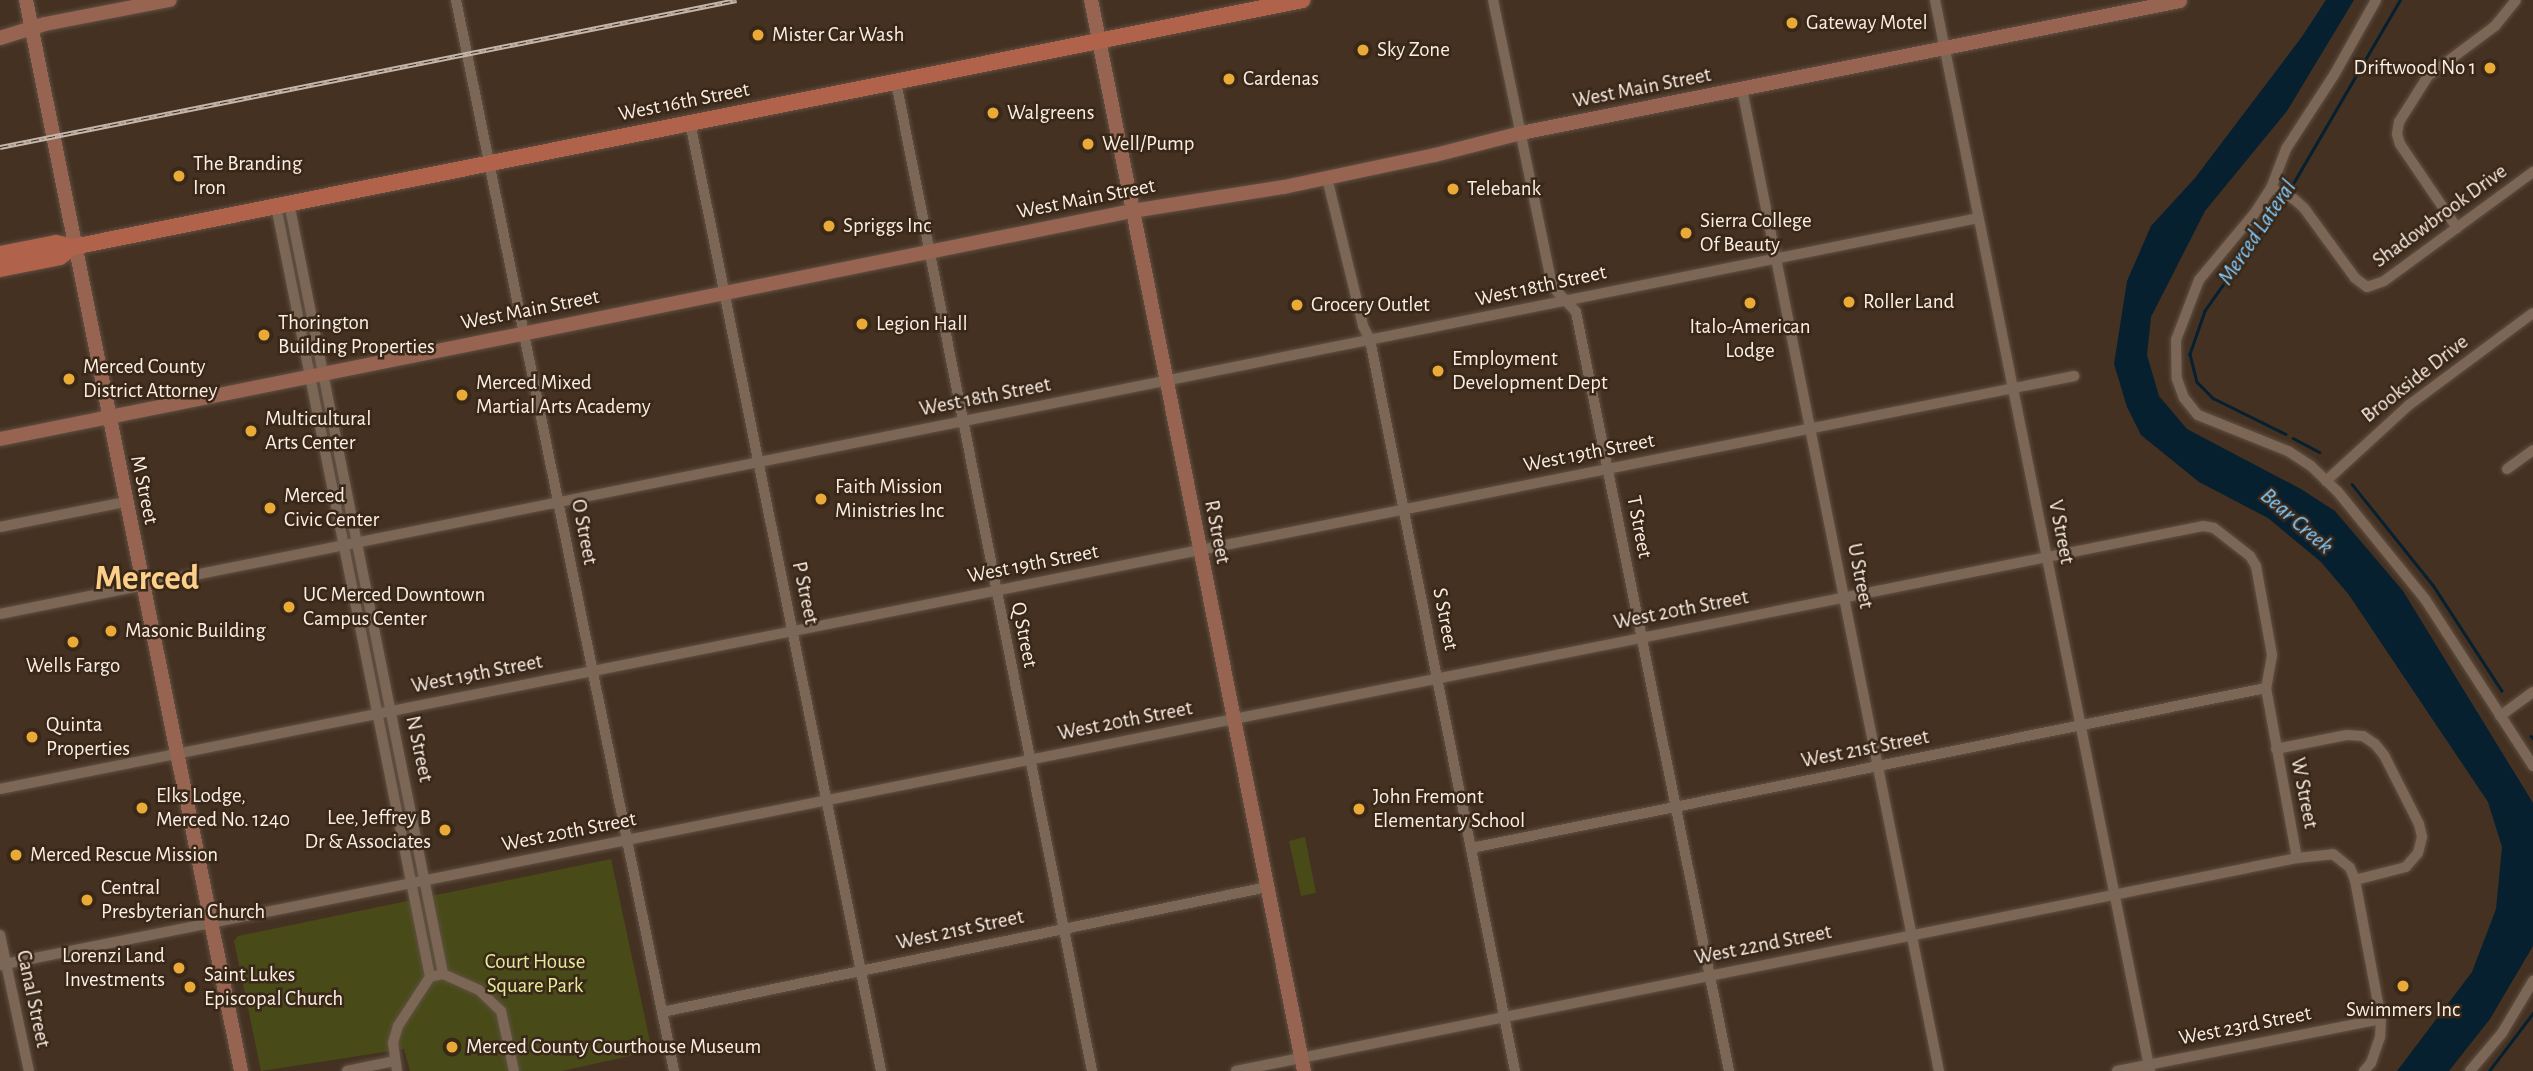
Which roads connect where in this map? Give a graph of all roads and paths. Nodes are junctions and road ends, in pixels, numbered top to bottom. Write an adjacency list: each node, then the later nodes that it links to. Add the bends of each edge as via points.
1 (26, 0): 11 (street, M Street)
2 (170, 0): 11 (street)
3 (456, 0): 19 (street, O Street)
4 (1091, 0): 13 (street, R Street)
5 (1302, 0): 13 (main road, West 16th Street)
6 (1493, 0): 18 (street, T Street)
7 (1935, 0): 14 (street, V Street)
8 (2376, 0): 22 (street, via 2286,149)
9 (2516, 0): 26 (street, via 2495,26 2428,76 2399,122 2400,144)
10 (2180, 1): 14 (street, West Main Street)
11 (32, 30): 12 (street); 27 (street, M Street)
12 (0, 38)
13 (1099, 41): 15 (main road, West 16th Street); 24 (street, R Street)
14 (1944, 48): 16 (street, West Main Street); 25 (street, V Street)
15 (896, 82): 17 (main road, West 16th Street); 28 (street, Q Street)
16 (1742, 89): 18 (street, West Main Street); 30 (street, U Street)
17 (690, 122): 19 (main road, West 16th Street); 32 (street, P Street)
18 (1521, 133): 21 (street, West Main Street); 33 (street, T Street, via 1552,286)
19 (489, 162): 23 (main road, West 16th Street); 35 (street, O Street)
20 (2533, 172): 26 (street, Shadowbrook Drive)
21 (1326, 178): 24 (street, West Main Street); 36 (street, S Street)
22 (2276, 190): 26 (street, Shadowbrook Drive, via 2310,215 2355,278 2367,287 2384,281); 49 (street, via 2214,260 2189,301 2176,340 2177,379 2191,409 2206,420 2288,451)
23 (283, 204): 27 (main road, West 16th Street); 37 (street, N Street)
24 (1132, 211): 28 (street, West Main Street); 39 (street, R Street)
25 (1979, 218): 30 (street, West 18th Street); 40 (street, V Street)
26 (2457, 228)
27 (73, 247): 29 (main road, West 16th Street, via 56,243); 31 (main road, West 16th Street, via 60,257); 41 (street, M Street)
28 (928, 251): 32 (street, West Main Street); 42 (street, Q Street)
29 (0, 254)
30 (1776, 258): 33 (street, West 18th Street); 43 (street, U Street)
31 (0, 269)
32 (725, 292): 35 (street, West Main Street); 46 (street, P Street)
33 (1564, 301): 36 (street, West 18th Street); 47 (street, T Street, via 1576,312)
34 (2533, 313): 49 (street, Brookside Drive, via 2409,405)
35 (523, 332): 37 (street, West Main Street); 51 (street, O Street)
36 (1370, 340): 39 (street, West 18th Street); 52 (street, S Street)
37 (317, 374): 41 (street, West Main Street); 54 (street, N Street); 55 (street, N Street)
38 (2074, 376): 40 (street, West 19th Street)
39 (1165, 380): 42 (street, West 18th Street); 56 (street, R Street)
40 (2013, 389): 43 (street, West 19th Street); 57 (street, V Street)
41 (107, 416): 44 (street, West Main Street); 50 (street, M Street)
42 (962, 422): 46 (street, West 18th Street); 60 (street, Q Street)
43 (1810, 429): 47 (street, West 19th Street); 61 (street, U Street)
44 (0, 439)
45 (2533, 450): 48 (street)
46 (759, 461): 51 (street, West 18th Street); 63 (street, P Street)
47 (1607, 469): 52 (street, West 19th Street); 64 (street, T Street)
48 (2507, 469)
49 (2326, 481): 71 (street, via 2424,597)
50 (125, 502): 53 (street); 59 (street, M Street)
51 (558, 502): 54 (street, West 18th Street); 65 (street, O Street)
52 (1403, 510): 56 (street, West 19th Street); 66 (street, S Street)
53 (0, 527)
54 (358, 542): 55 (street, West 18th Street); 69 (street, N Street)
55 (344, 545): 59 (street, West 18th Street); 70 (street, N Street)
56 (1199, 551): 60 (street, West 19th Street); 72 (street, R Street)
57 (2047, 556): 58 (street, West 20th Street, via 2203,526 2214,528); 61 (street, West 20th Street); 73 (street, V Street)
58 (2250, 556): 67 (street, W Street, via 2256,566 2272,655)
59 (142, 586): 62 (street, West 18th Street); 75 (street, M Street)
60 (996, 591): 63 (street, West 19th Street); 76 (street, Q Street)
61 (1844, 597): 64 (street, West 20th Street); 77 (street, U Street)
62 (0, 614)
63 (793, 631): 65 (street, West 19th Street); 80 (street, P Street)
64 (1642, 638): 66 (street, West 20th Street); 81 (street, T Street)
65 (592, 671): 69 (street, West 19th Street); 82 (street, O Street)
66 (1437, 678): 72 (street, West 20th Street); 83 (street, S Street)
67 (2266, 688): 73 (street, West 21st Street); 74 (street, W Street)
68 (2533, 692): 71 (street)
69 (391, 711): 70 (street, West 19th Street); 85 (street, N Street)
70 (378, 714): 75 (street, West 19th Street); 87 (street, N Street)
71 (2500, 716): 78 (street)
72 (1233, 719): 76 (street, West 20th Street); 88 (street, R Street)
73 (2081, 725): 77 (street, West 21st Street); 89 (street, V Street)
74 (2276, 749): 84 (street, W Street); 86 (street, via 2347,734 2363,736 2384,755 2422,837 2418,853 2406,867)
75 (177, 755): 79 (street, West 19th Street); 90 (street, M Street)
76 (1030, 760): 80 (street, West 20th Street); 91 (street, Q Street)
77 (1878, 766): 81 (street, West 21st Street); 93 (street, U Street)
78 (2533, 766)
79 (0, 789)
80 (827, 800): 82 (street, West 20th Street); 95 (street, P Street)
81 (1676, 807): 83 (street, West 21st Street); 98 (street, T Street)
82 (626, 839): 85 (street, West 20th Street); 100 (street, O Street)
83 (1471, 848): 101 (street, S Street)
84 (2297, 858): 86 (street, W Street, via 2333,854 2343,859); 89 (street, West 22nd Street)
85 (426, 880): 87 (street, West 20th Street); 96 (street, N Street)
86 (2355, 880): 102 (street, W Street)
87 (411, 884): 90 (street, West 20th Street); 97 (street, N Street)
88 (1267, 887): 91 (street, West 21st Street); 103 (street, R Street)
89 (2115, 894): 93 (street, West 22nd Street); 105 (street, V Street)
90 (211, 923): 94 (street, West 20th Street); 107 (street, M Street)
91 (1064, 928): 95 (street, West 21st Street); 112 (street, Q Street)
92 (0, 935): 94 (street, Canal Street)
93 (1912, 935): 98 (street, West 22nd Street); 116 (street, U Street)
94 (3, 965): 106 (street, Canal Street)
95 (862, 970): 100 (street, West 21st Street); 111 (street, P Street)
96 (443, 974): 97 (street); 109 (street, via 479,990 501,1011)
97 (430, 976): 104 (street, via 398,1026 393,1043)
98 (1710, 976): 101 (street, West 22nd Street); 115 (street, T Street)
99 (2533, 981): 119 (street, via 2502,1033)
100 (662, 1012): 110 (street, O Street)
101 (1504, 1017): 103 (street, West 22nd Street); 114 (street, S Street)
102 (2381, 1019): 105 (street, West 23rd Street); 118 (street, W Street, via 2380,1037)
103 (1303, 1064): 113 (street, West 22nd Street)
104 (396, 1066): 108 (street)
105 (2150, 1068): 117 (street, West 23rd Street)
106 (29, 1071)
107 (241, 1071)
108 (347, 1071)
109 (514, 1071)
110 (674, 1071)
111 (881, 1071)
112 (1093, 1071)
113 (1236, 1071)
114 (1515, 1071)
115 (1729, 1071)
116 (1939, 1071)
117 (2117, 1071)
118 (2364, 1071)
119 (2470, 1071)

